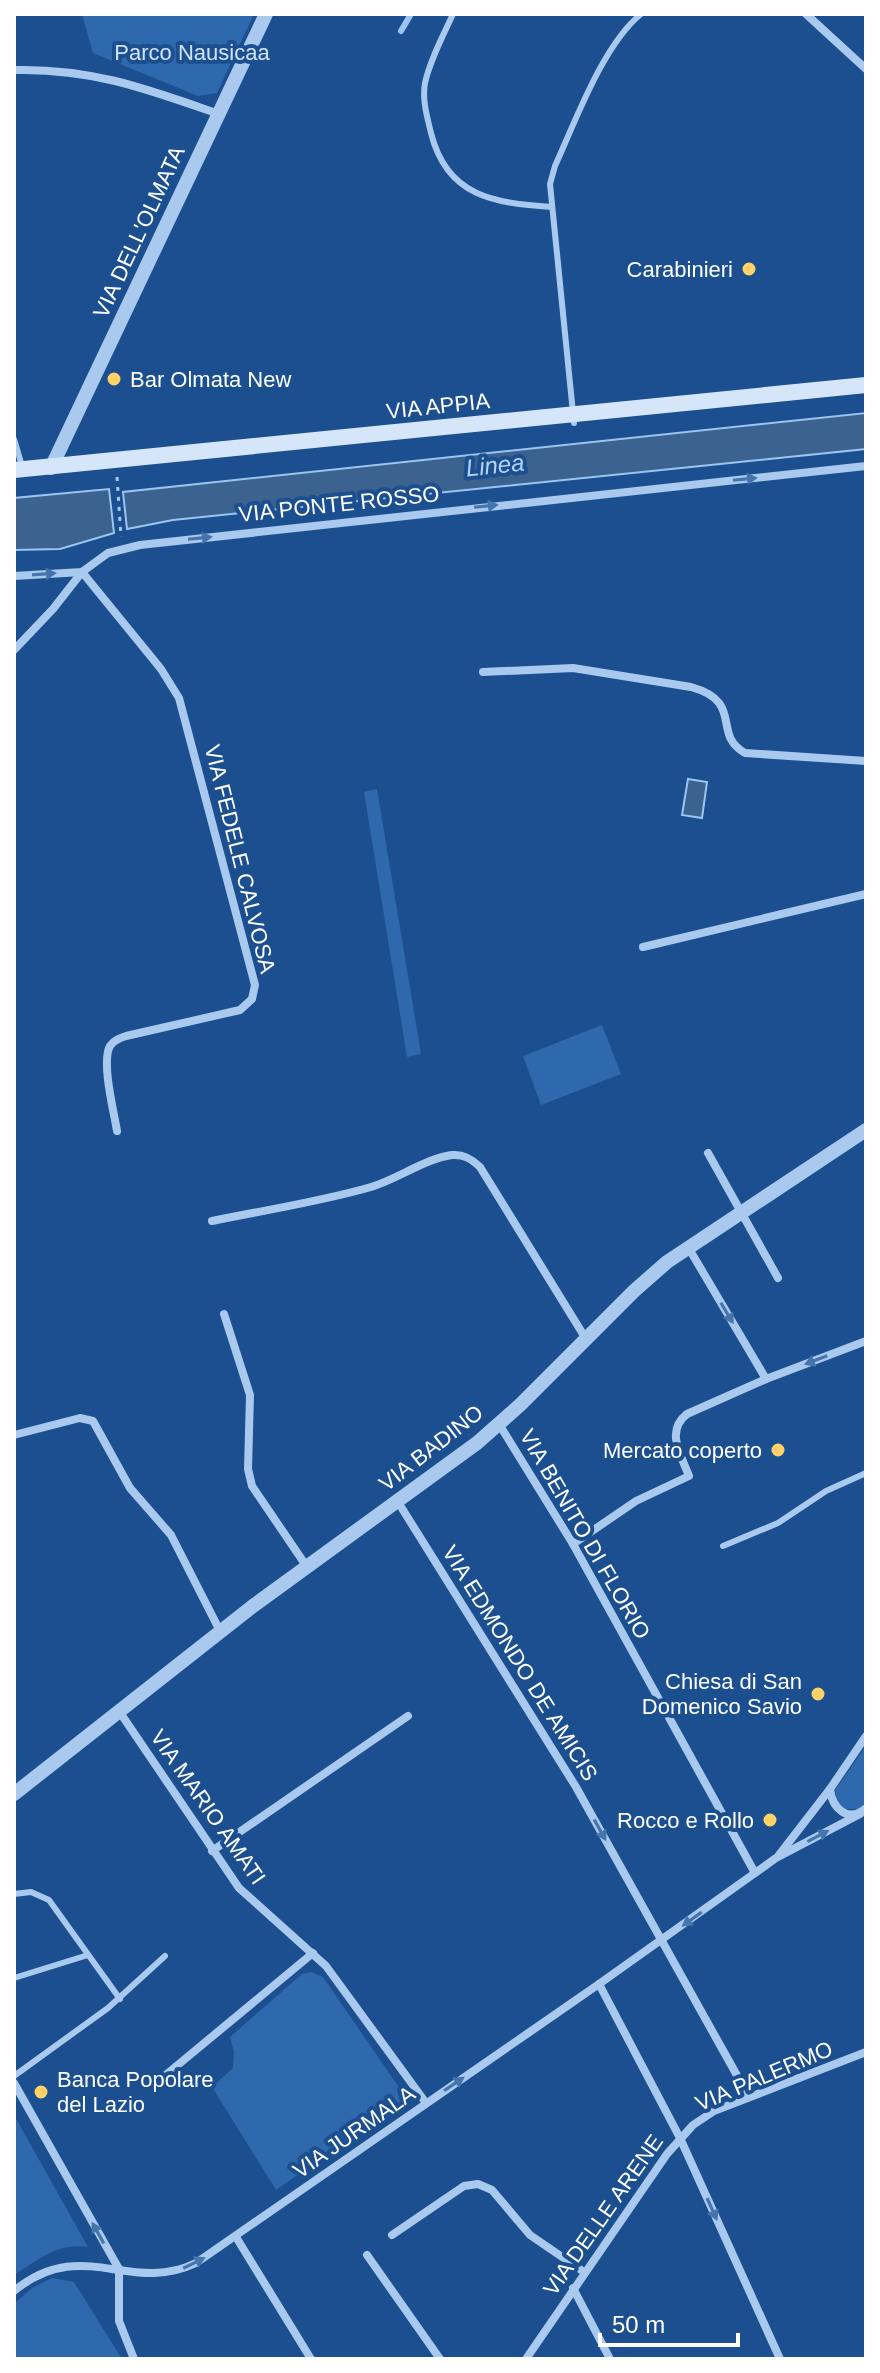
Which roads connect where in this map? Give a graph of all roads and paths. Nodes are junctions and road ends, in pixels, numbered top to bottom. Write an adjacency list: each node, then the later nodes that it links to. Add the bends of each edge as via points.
1 (266, 14): 7 (street, VIA DELL'OLMATA)
2 (453, 14): 8 (lane, via 424,90 440,161 477,194)
3 (641, 14): 8 (lane, via 611,48 559,158 550,184)
4 (806, 14): 5 (street)
5 (866, 69)
6 (14, 70): 7 (street, via 111,78)
7 (219, 114): 14 (street, VIA DELL'OLMATA)
8 (552, 207): 10 (lane)
9 (866, 385): 10 (main road, VIA APPIA)
10 (573, 419): 12 (main road, VIA APPIA)
11 (14, 439): 15 (lane)
12 (116, 461): 14 (main road, VIA APPIA); 16 (path)
13 (866, 466): 16 (street, VIA PONTE ROSSO, one-way to 13)
14 (51, 468): 15 (main road, VIA APPIA)
15 (19, 470)
16 (123, 549): 17 (street, VIA PONTE ROSSO)
17 (78, 572): 18 (street, VIA PONTE ROSSO, one-way to 17); 19 (street, via 53,609); 25 (street, VIA FEDELE CALVOSA, via 161,669 179,698 255,985 252,999 240,1010 126,1036 111,1045 107,1062)
18 (14, 576)
19 (14, 650)
20 (483, 672): 21 (street, via 573,668 691,687 719,702 732,743 745,753)
21 (866, 761)
22 (866, 894): 23 (street)
23 (643, 947)
24 (866, 1130): 27 (street, VIA BADINO)
25 (117, 1131)
26 (708, 1153): 27 (street)
27 (743, 1211): 29 (street, VIA BADINO); 30 (street)
28 (212, 1221): 32 (street, via 355,1191 437,1159 468,1157 480,1167)
29 (688, 1247): 32 (street, VIA BADINO, via 641,1284); 34 (street, one-way to 34)
30 (778, 1278)
31 (224, 1314): 41 (street, via 250,1395 252,1486)
32 (586, 1339): 35 (street, VIA BADINO)
33 (866, 1341): 34 (street, one-way to 34)
34 (766, 1379): 39 (street, via 682,1418 675,1433 689,1476 636,1501)
35 (499, 1424): 38 (street, VIA BADINO); 39 (street, VIA BENITO DI FLORIO)
36 (14, 1435): 42 (street, via 80,1418 93,1421 130,1488 171,1535)
37 (866, 1473): 40 (lane, via 826,1491 778,1523)
38 (398, 1502): 41 (street, VIA BADINO); 53 (street, VIA EDMONDO DE AMICIS, one-way to 53, via 542,1729)
39 (573, 1544): 51 (street, VIA BENITO DI FLORIO)
40 (723, 1546)
41 (307, 1568): 42 (street, VIA BADINO)
42 (220, 1631): 43 (street, VIA BADINO)
43 (118, 1711): 47 (street, VIA BADINO); 49 (street, VIA MARIO AMATI)
44 (408, 1716): 49 (street)
45 (865, 1739): 46 (street)
46 (830, 1789): 48 (street, via 840,1812); 50 (street)
47 (14, 1794)
48 (864, 1811): 50 (street, one-way to 48)
49 (212, 1851): 54 (street, VIA MARIO AMATI, via 239,1888)
50 (776, 1858): 51 (street)
51 (755, 1873): 53 (street, one-way to 53)
52 (14, 1894): 55 (lane, via 31,1892 49,1900)
53 (661, 1942): 58 (street); 64 (street, VIA EDMONDO DE AMICIS)
54 (313, 1953): 63 (street); 65 (street, VIA MARIO AMATI)
55 (88, 1955): 57 (lane); 59 (lane)
56 (165, 1956): 59 (lane)
57 (14, 1978)
58 (599, 1984): 65 (street, VIA JURMALA, one-way to 58); 66 (street, VIA DELLE ARENE)
59 (120, 1999): 61 (lane)
60 (866, 2052): 64 (street, VIA PALERMO)
61 (14, 2076)
62 (14, 2083): 70 (street, one-way to 62)
63 (156, 2083)
64 (749, 2097): 66 (street, VIA PALERMO, via 705,2116)
65 (426, 2103): 68 (street, VIA JURMALA)
66 (680, 2138): 71 (street, VIA DELLE ARENE); 79 (street, one-way to 79)
67 (392, 2235): 71 (street, via 458,2189 478,2184 492,2190 539,2243)
68 (236, 2237): 70 (street, VIA JURMALA, one-way to 68, via 155,2275 174,2272); 75 (street)
69 (367, 2255): 76 (street)
70 (119, 2269): 73 (street, VIA JURMALA, via 67,2265); 74 (street, via 119,2321)
71 (584, 2272): 72 (street, VIA DELLE ARENE)
72 (573, 2288): 77 (street, VIA DELLE ARENE); 78 (street)
73 (14, 2291)
74 (134, 2359)
75 (311, 2359)
76 (440, 2359)
77 (526, 2359)
78 (610, 2359)
79 (780, 2359)

